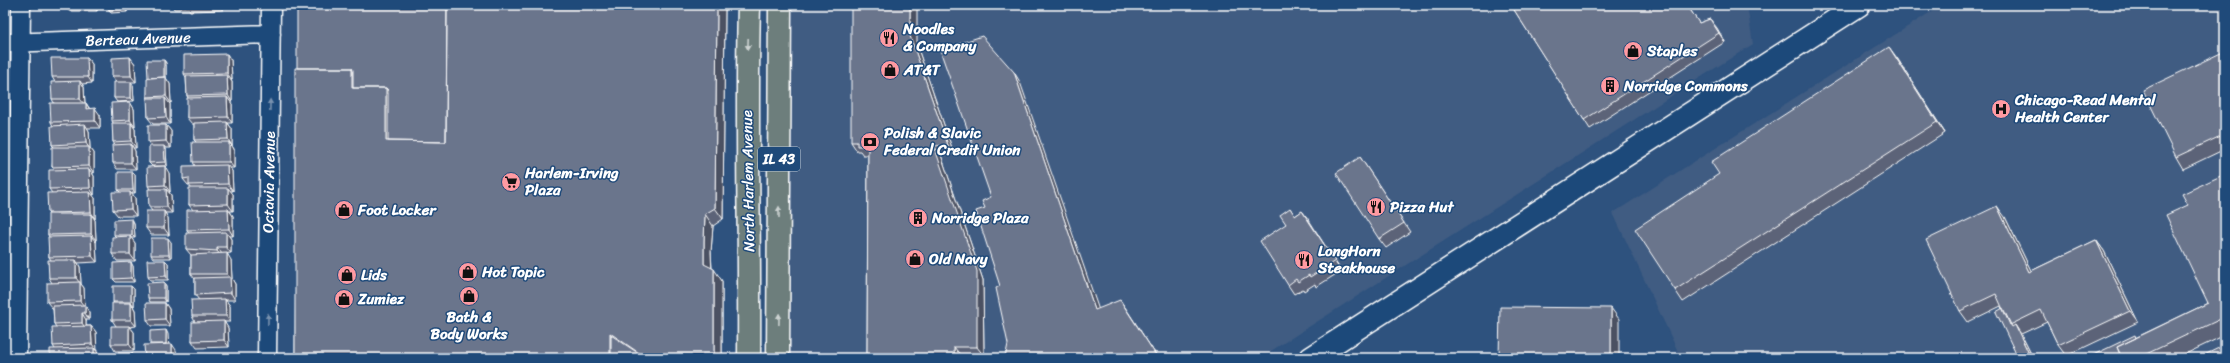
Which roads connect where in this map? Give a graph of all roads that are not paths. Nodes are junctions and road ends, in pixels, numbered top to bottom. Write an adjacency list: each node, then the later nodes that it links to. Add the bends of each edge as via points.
1 (22, 5): 7 (street)
2 (271, 5): 6 (street, Octavia Avenue)
3 (749, 5): 10 (main road, North Harlem Avenue / IL 43, one-way to 10)
4 (780, 5): 11 (main road, North Harlem Avenue / IL 43, one-way to 4)
5 (1859, 5): 12 (main road)
6 (271, 34): 7 (street, Berteau Avenue); 9 (street, Octavia Avenue, one-way to 6)
7 (13, 43): 8 (street)
8 (17, 358)
9 (267, 358)
10 (749, 358)
11 (778, 358)
12 (1311, 358)

